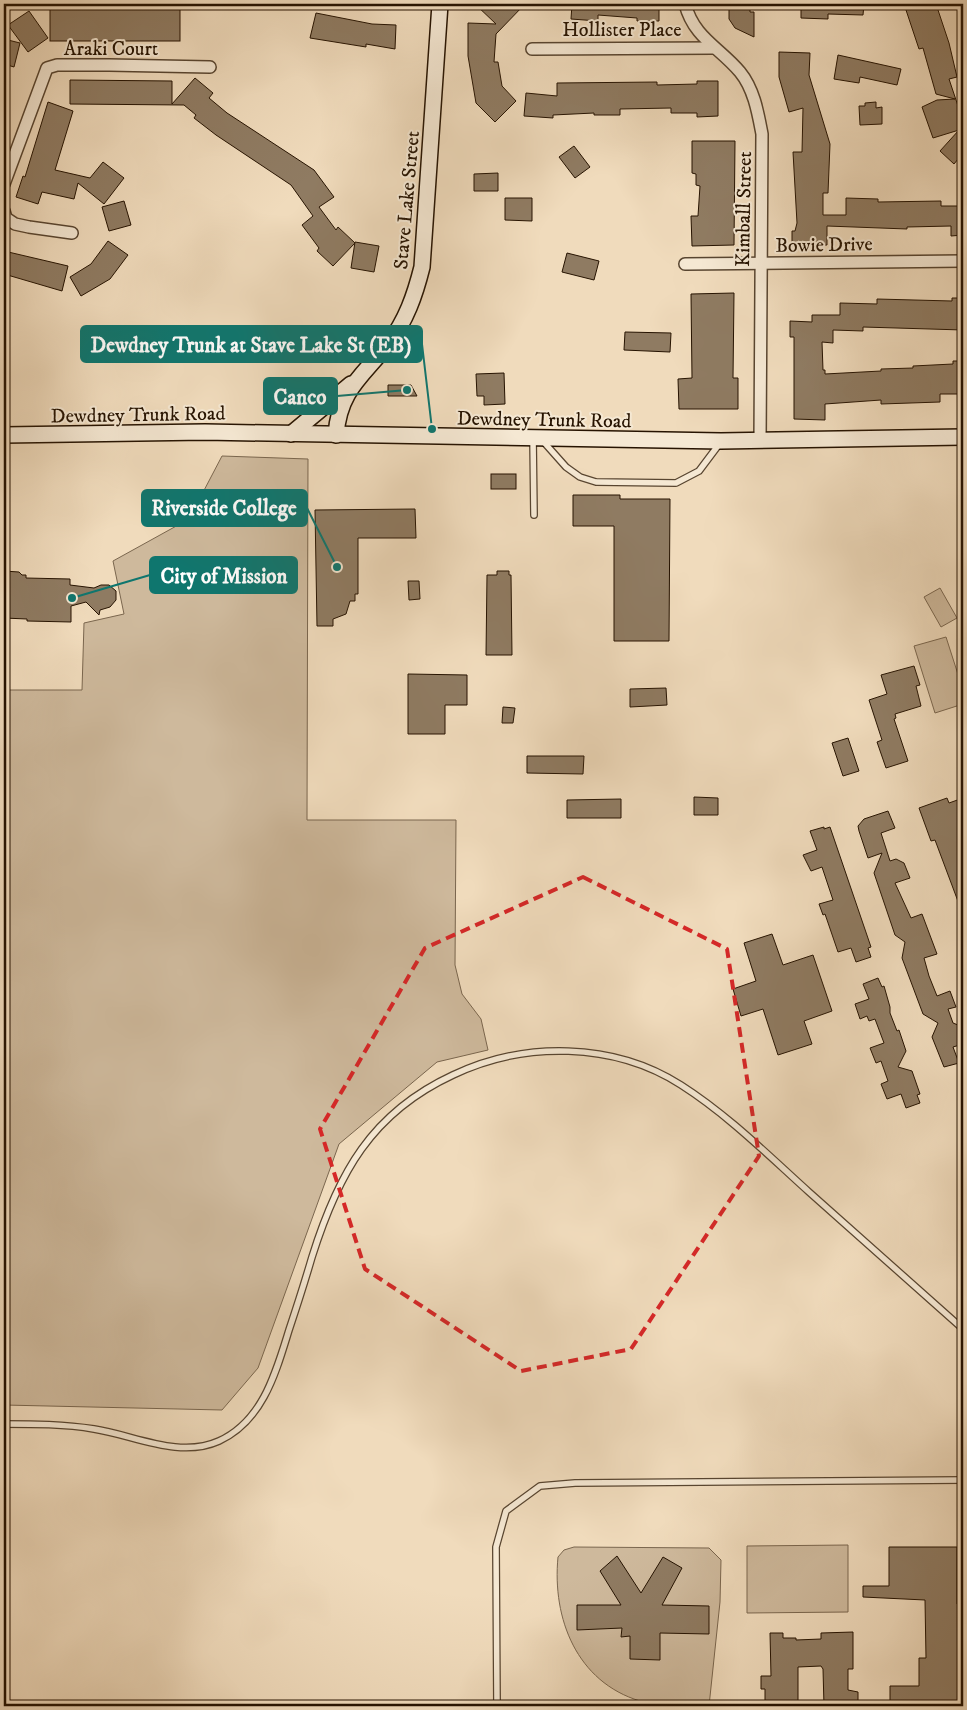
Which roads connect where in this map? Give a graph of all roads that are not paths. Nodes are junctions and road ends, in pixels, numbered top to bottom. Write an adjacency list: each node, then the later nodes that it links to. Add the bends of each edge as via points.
1 (440, 4): 12 (main road, Stave Lake Street, via 422,267 405,318 388,344)
2 (685, 4): 3 (street, Kimball Street, via 689,20)
3 (713, 48): 4 (street, Hollister Place); 10 (street, Kimball Street, via 741,72 755,100 762,134)
4 (532, 49)
5 (210, 67): 6 (street, Araki Court, via 57,65 46,68)
6 (4, 184)
7 (4, 211): 8 (street, via 6,218 15,224)
8 (72, 233)
9 (963, 261): 10 (street, Bowie Drive)
10 (761, 263): 11 (street, Bowie Drive); 19 (street, Kimball Street)
11 (685, 264)
12 (354, 382): 13 (main road); 15 (main road, Stave Lake Street, via 338,416)
13 (291, 434): 14 (main road, Dewdney Trunk Road); 15 (main road, Dewdney Trunk Road)
14 (4, 435)
15 (336, 435): 17 (main road, Dewdney Trunk Road)
16 (963, 436): 19 (main road, Dewdney Trunk Road)
17 (537, 439): 18 (main road, Dewdney Trunk Road); 18 (lane, via 580,477 596,482 676,483 699,471); 20 (lane)
18 (722, 441): 19 (main road, Dewdney Trunk Road)
19 (760, 441)
20 (534, 515)
21 (963, 1329): 22 (lane, via 724,1116 680,1084 626,1060 571,1051 543,1052 490,1060 442,1080 398,1110 362,1148 346,1171 322,1225 273,1379 257,1409 232,1434 218,1442 182,1448 68,1426)
22 (4, 1424)
23 (963, 1480): 24 (lane, via 575,1482 540,1486 506,1511 496,1547)
24 (497, 1706)

